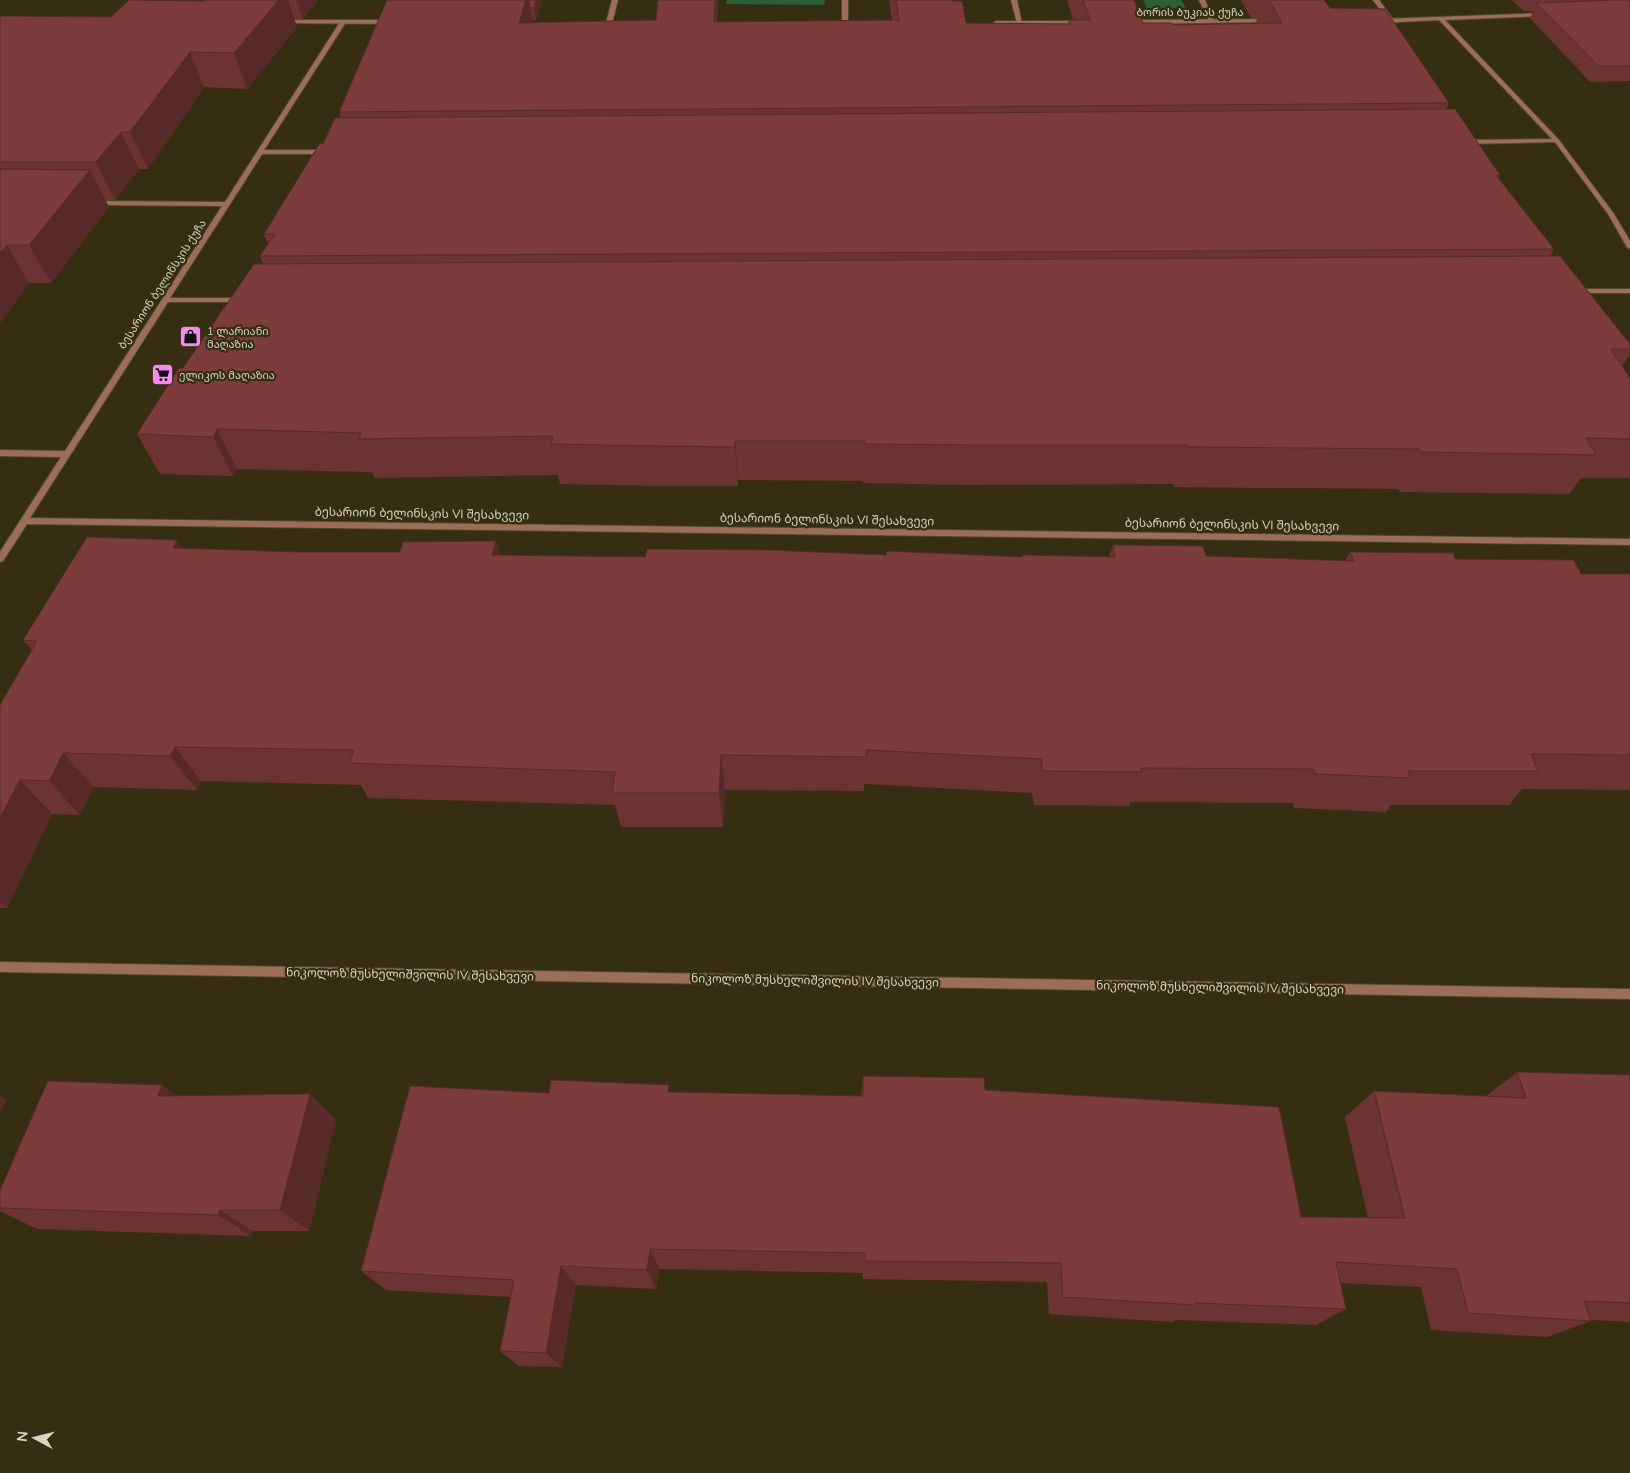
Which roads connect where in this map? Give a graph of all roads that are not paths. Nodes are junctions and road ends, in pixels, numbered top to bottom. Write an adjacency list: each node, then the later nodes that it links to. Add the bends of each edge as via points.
1 (615, 0): 17 (street)
2 (845, 0): 23 (street)
3 (1014, 0): 20 (street)
4 (1202, 0): 14 (street)
5 (1376, 0): 9 (street)
6 (1551, 14): 7 (street)
7 (1442, 20): 9 (street); 25 (street)
8 (1371, 21): 9 (street)
9 (1390, 21)
10 (276, 22): 11 (street)
11 (343, 22): 12 (street); 27 (street, ბესარიონ ბელინსკის ქუჩა)
12 (396, 22)
13 (1126, 22): 14 (street, ბორის ბუკიას ქუჩა)
14 (1213, 22): 15 (street, ბორის ბუკიას ქუჩა)
15 (1272, 22)
16 (599, 23): 17 (street)
17 (609, 23): 18 (street)
18 (619, 23)
19 (990, 23): 20 (street)
20 (1020, 23): 21 (street)
21 (1087, 23)
22 (835, 24): 23 (street)
23 (844, 24): 24 (street)
24 (854, 24)
25 (1557, 141): 26 (street); 31 (street, via 1611,214)
26 (1457, 142)
27 (260, 152): 28 (street); 30 (street, ბესარიონ ბელინსკის ქუჩა)
28 (330, 152)
29 (89, 203): 30 (street)
30 (227, 204): 34 (street, ბესარიონ ბელინსკის ქუჩა)
31 (1630, 247)
32 (1570, 291): 33 (street)
33 (1630, 291)
34 (165, 300): 35 (street); 37 (street, ბესარიონ ბელინსკის ქუჩა)
35 (255, 300)
36 (0, 453): 37 (street)
37 (67, 454): 38 (street, ბესარიონ ბელინსკის ქუჩა)
38 (24, 521): 39 (street, ბესარიონ ბელინსკის VI შესახვევი); 40 (street, ბესარიონ ბელინსკის ქუჩა)
39 (1630, 542)
40 (0, 558)
41 (0, 967): 42 (street, ნიკოლოზ მუსხელიშვილის IV შესახვევი)
42 (1630, 994)

